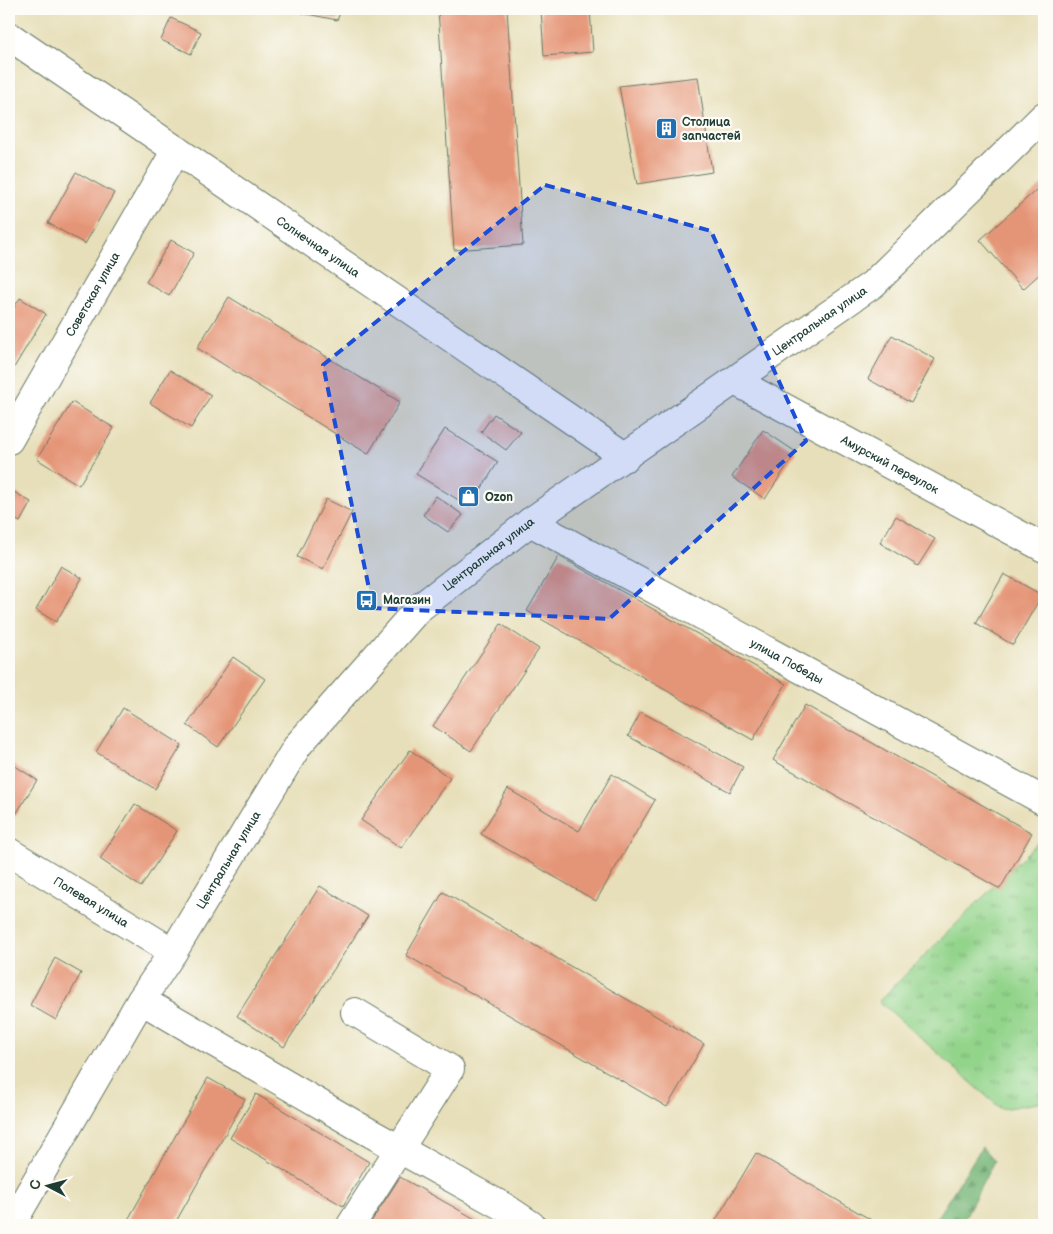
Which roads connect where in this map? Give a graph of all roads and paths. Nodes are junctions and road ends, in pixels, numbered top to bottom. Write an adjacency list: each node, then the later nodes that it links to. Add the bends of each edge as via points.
1 (9, 36): 3 (street, Солнечная улица)
2 (1044, 116): 4 (street, Центральная улица, via 873,284)
3 (176, 150): 5 (street, Советская улица); 6 (street, Солнечная улица)
4 (735, 381): 6 (street, Центральная улица); 8 (street, Амурский переулок)
5 (9, 440)
6 (626, 457): 7 (street, Центральная улица)
7 (530, 522): 9 (street, улица Победы); 11 (street, Центральная улица, via 418,609 298,745)
8 (1044, 548)
9 (1044, 801)
10 (9, 852): 11 (street, Полевая улица)
11 (173, 952): 12 (street, Центральная улица)
12 (141, 1000): 14 (street); 15 (street, Центральная улица)
13 (355, 1012): 14 (street, via 450,1068)
14 (399, 1147): 16 (street); 17 (street)
15 (12, 1225)
16 (351, 1225)
17 (531, 1225)

